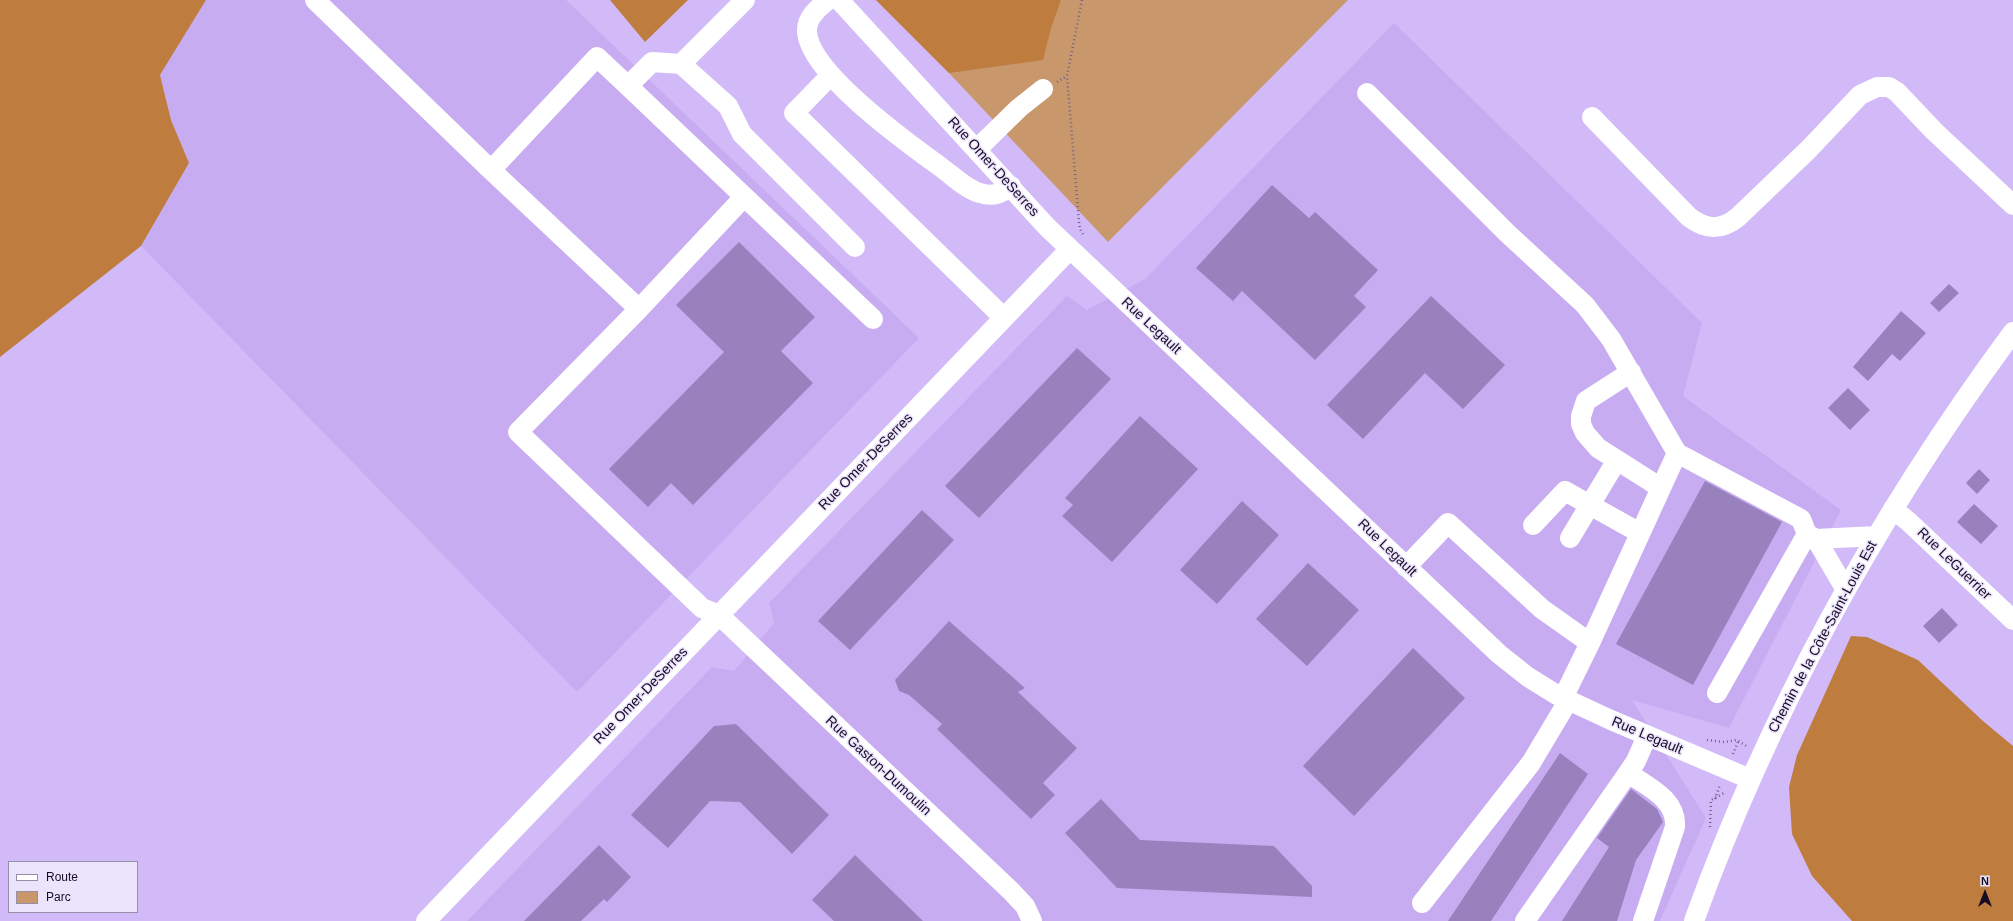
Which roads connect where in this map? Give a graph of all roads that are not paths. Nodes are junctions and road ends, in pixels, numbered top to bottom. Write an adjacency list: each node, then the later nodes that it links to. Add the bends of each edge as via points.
1 (315, 0): 12 (street)
2 (745, 0): 5 (street)
3 (828, 0): 6 (street, via 810,19 807,32 813,49)
4 (839, 0): 11 (street, Rue Omer-DeSerres)
5 (681, 64): 7 (street, via 652,62); 17 (street, via 728,106 742,134)
6 (831, 75): 13 (street, via 891,131 973,190 992,195); 19 (street, via 794,113)
7 (628, 86): 12 (street, via 597,57); 14 (street)
8 (1042, 89): 11 (street)
9 (1367, 93): 22 (street, via 1507,233 1586,305 1612,339)
10 (1592, 117): 15 (street, via 1689,217 1702,226 1716,228 1731,223 1738,217 1809,149 1860,95 1871,88 1889,87)
11 (977, 149): 13 (street, Rue Omer-DeSerres)
12 (491, 170): 18 (street)
13 (1011, 186): 16 (street, Rue Omer-DeSerres, via 1047,227)
14 (744, 197): 18 (street); 20 (street)
15 (2013, 205)
16 (1077, 242): 19 (street, Rue Omer-DeSerres); 33 (street, Rue Legault)
17 (855, 247)
18 (639, 309): 35 (street, Rue Gaston-Dumoulin, via 518,432 702,608)
19 (1003, 317): 35 (street, Rue Omer-DeSerres)
20 (872, 319)
21 (2013, 332): 27 (street, Chemin de la Côte-Saint-Louis Est, via 1952,418)
22 (1631, 372): 23 (street); 24 (street, via 1586,401 1581,416 1584,433 1590,441)
23 (1677, 453): 25 (street); 31 (street, via 1801,519)
24 (1617, 460): 25 (street); 26 (street)
25 (1661, 488): 29 (street)
26 (1590, 505): 28 (street, via 1565,490); 29 (street); 32 (street)
27 (1893, 509): 30 (street, Chemin de la Côte-Saint-Louis Est); 36 (street, Rue LeGuerrier)
28 (1533, 525)
29 (1640, 533): 37 (street)
30 (1877, 536): 31 (street); 34 (street, Chemin de la Côte-Saint-Louis Est)
31 (1812, 537): 34 (street); 38 (street)
32 (1570, 538)
33 (1406, 567): 37 (street, via 1448,523 1542,609); 39 (street, Rue Legault, via 1520,671)
34 (1846, 590): 42 (street, Chemin de la Côte-Saint-Louis Est, via 1805,665)
35 (719, 615): 44 (street, Rue Omer-DeSerres); 45 (street, Rue Gaston-Dumoulin, via 1011,890 1025,906)
36 (2013, 620)
37 (1590, 643): 39 (street)
38 (1717, 693)
39 (1566, 699): 40 (street, Rue Legault); 43 (street, via 1531,763)
40 (1647, 736): 41 (street); 42 (street, Rue Legault)
41 (1628, 773): 46 (street); 47 (street, via 1670,805 1675,820 1675,827)
42 (1750, 779): 48 (street, Chemin de la Côte-Saint-Louis Est)
43 (1422, 903)
44 (426, 921)
45 (1032, 921)
46 (1525, 921)
47 (1642, 921)
48 (1694, 921)

